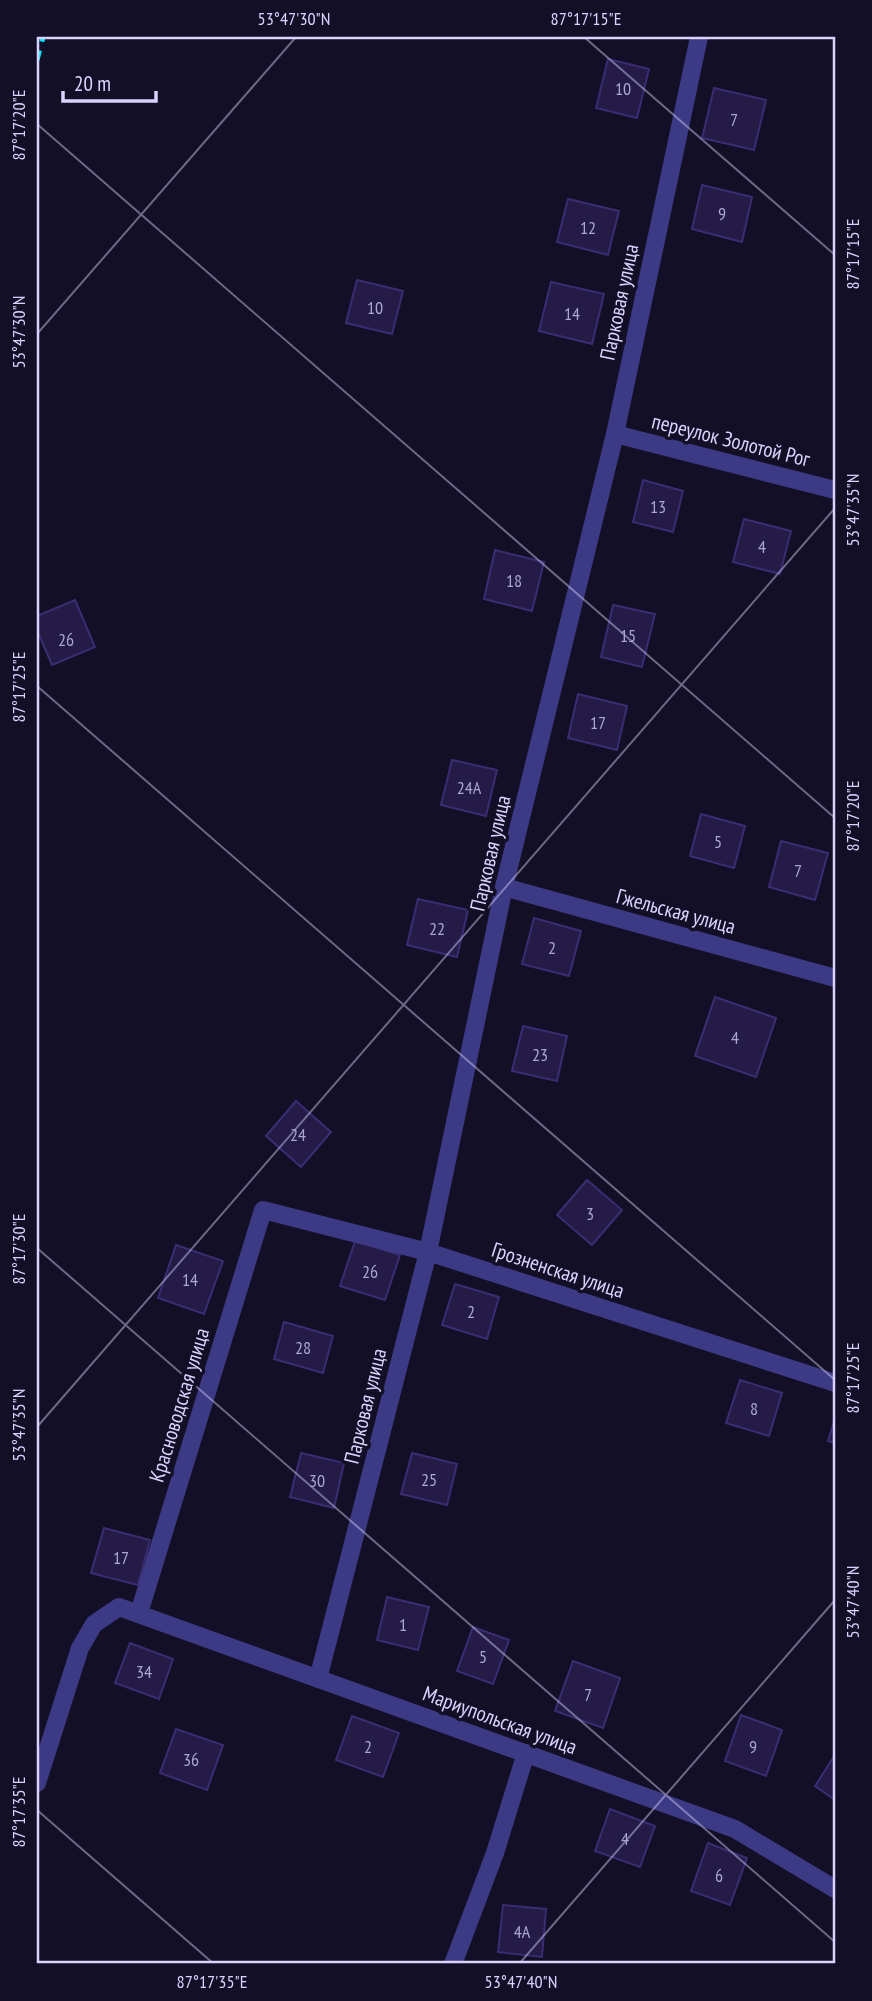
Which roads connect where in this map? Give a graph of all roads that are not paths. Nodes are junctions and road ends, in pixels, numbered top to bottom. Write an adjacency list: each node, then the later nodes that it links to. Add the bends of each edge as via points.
1 (699, 37): 2 (street, Парковая улица)
2 (615, 434): 3 (street, переулок Золотой Рог); 4 (street, Парковая улица)
3 (835, 490)
4 (504, 887): 5 (street, Гжельская улица); 7 (street, Парковая улица)
5 (835, 978)
6 (263, 1210): 7 (street, Грозненская улица); 9 (street, Красноводская улица)
7 (428, 1252): 8 (street, Грозненская улица); 10 (street, Парковая улица)
8 (835, 1383)
9 (139, 1613): 10 (street, Мариупольская улица); 12 (street, via 119,1607 89,1632)
10 (318, 1679): 11 (street, Мариупольская улица)
11 (526, 1754): 13 (street, Мариупольская улица, via 735,1829); 14 (street)
12 (37, 1783)
13 (835, 1889)
14 (453, 1964)

